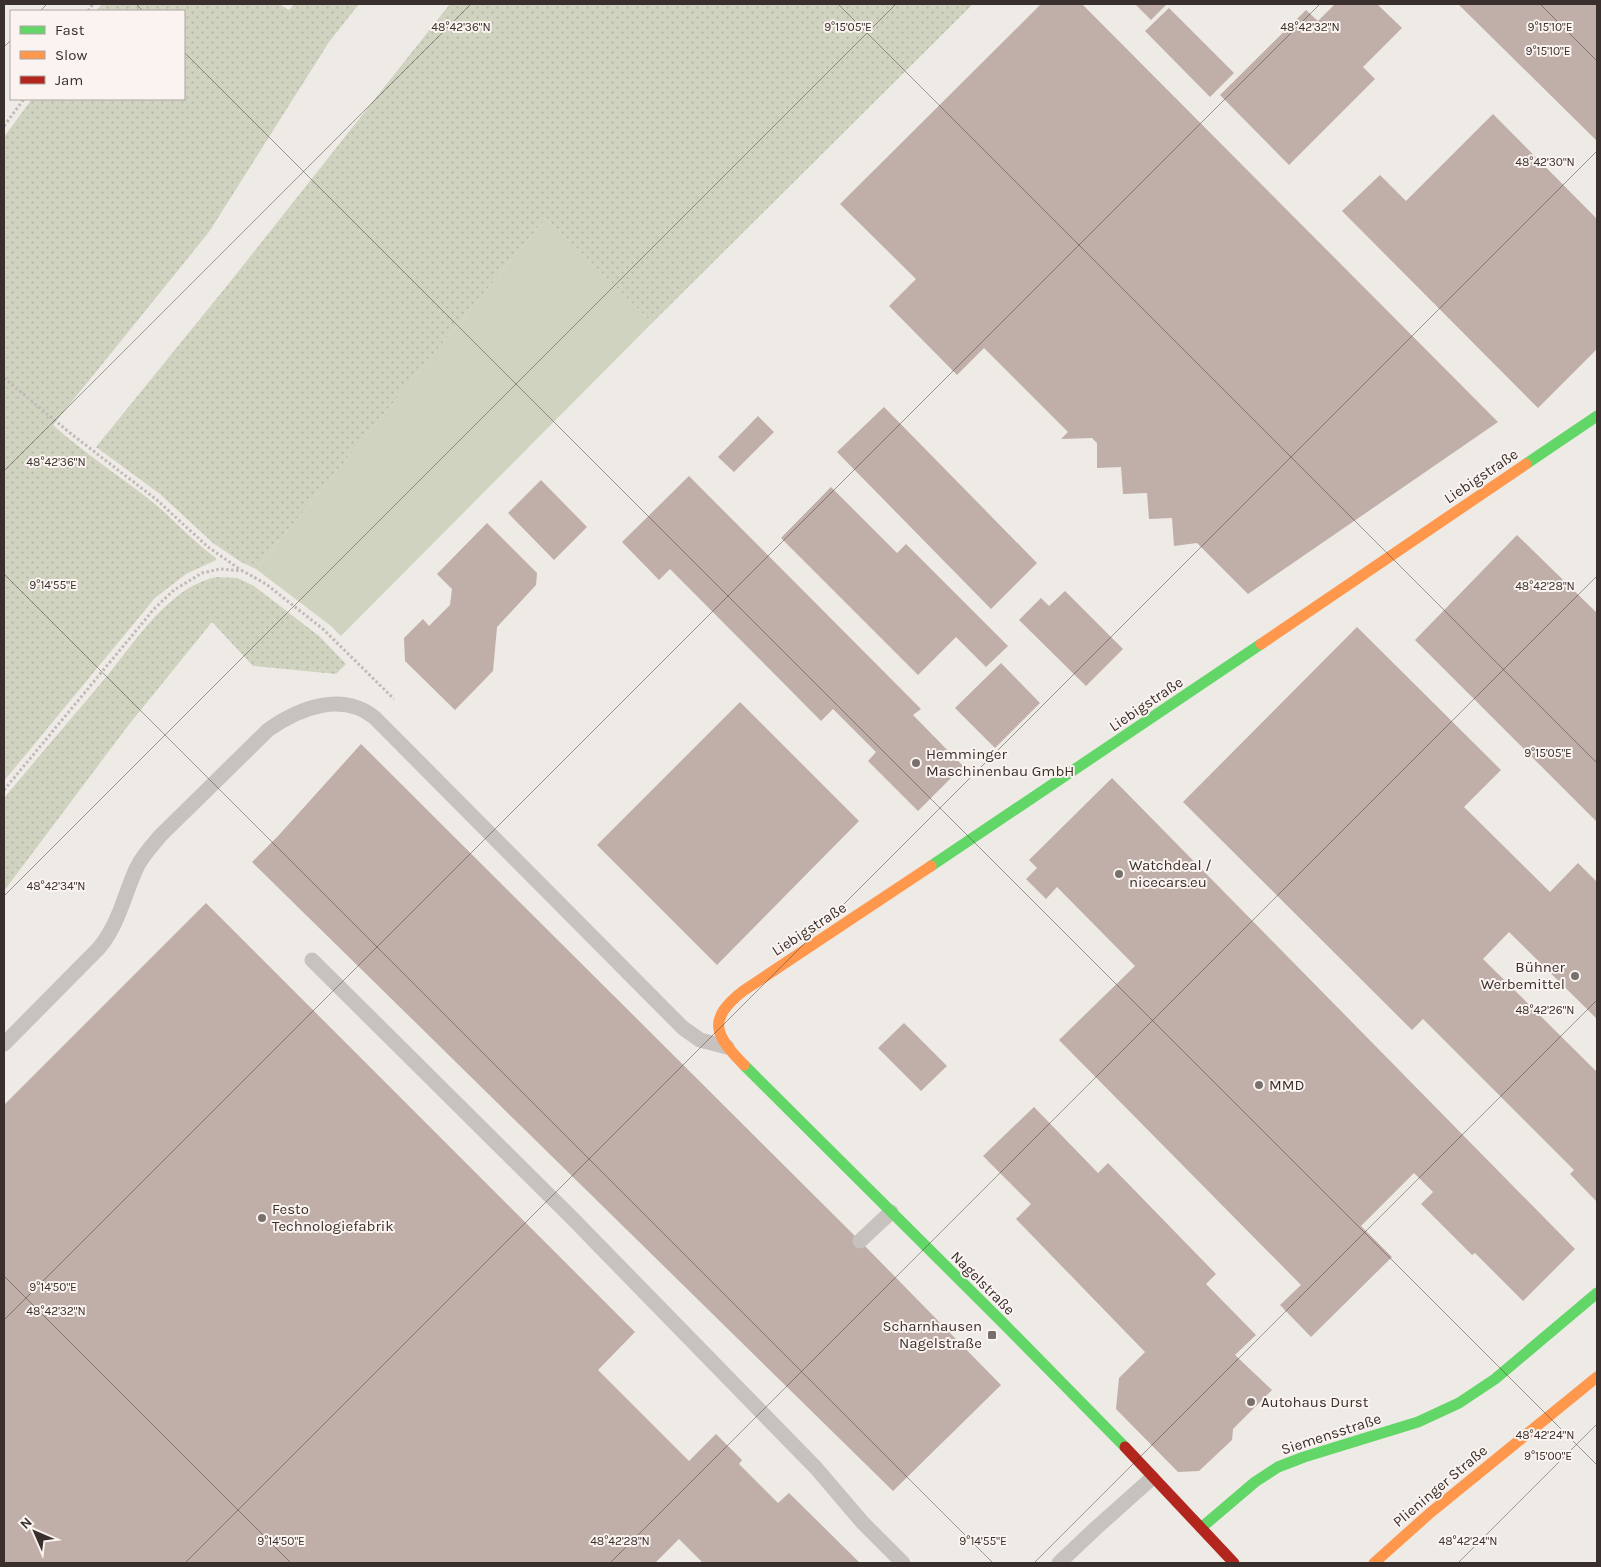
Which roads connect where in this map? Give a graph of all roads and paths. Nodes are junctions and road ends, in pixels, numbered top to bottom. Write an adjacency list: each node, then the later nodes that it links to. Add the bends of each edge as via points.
1 (23, 100): 2 (path)
2 (4, 126)
3 (4, 378): 5 (path, via 158,500 208,547)
4 (1597, 416): 9 (street, Liebigstraße, via 742,991 726,1004)
5 (243, 571): 6 (path, via 266,584); 7 (path, via 208,571 194,576 170,593)
6 (300, 611)
7 (4, 790)
8 (312, 960): 18 (lane, via 572,1218 816,1468)
9 (719, 1022): 11 (street, Nagelstraße, via 719,1035)
10 (4, 1044): 11 (lane, via 109,935 138,866 160,836 268,730 291,716 330,704 353,706 375,718 674,1020 696,1038)
11 (727, 1047): 12 (street, Nagelstraße)
12 (891, 1212): 13 (lane); 16 (street, Nagelstraße, via 1091,1412)
13 (860, 1241)
14 (1597, 1293): 17 (street, Siemensstraße, via 1494,1379 1459,1403 1418,1422 1278,1467 1247,1488)
15 (1597, 1377): 21 (street, Plieninger Straße, via 1430,1513)
16 (1152, 1478): 17 (street, Nagelstraße); 19 (lane)
17 (1201, 1528): 20 (street, Nagelstraße)
18 (903, 1563)
19 (1059, 1563)
20 (1234, 1563)
21 (1374, 1563)

